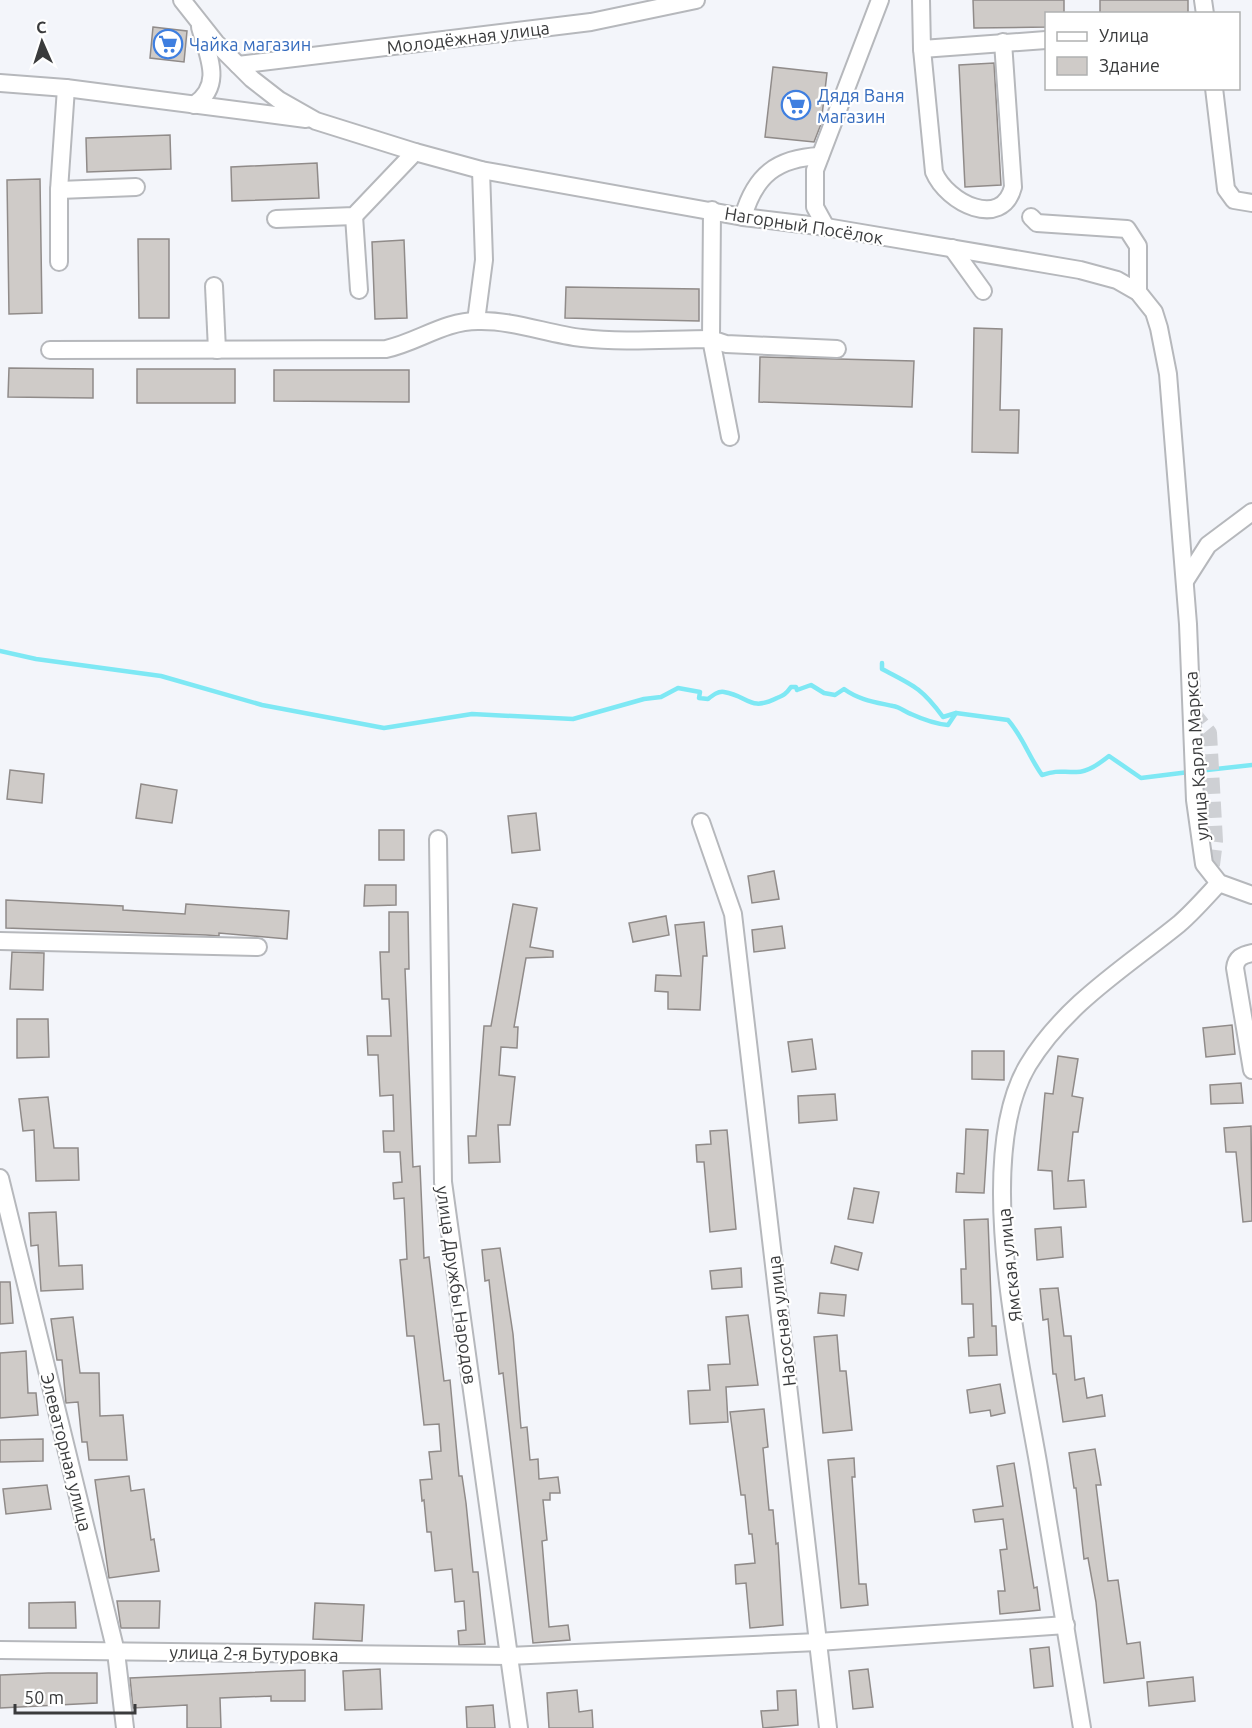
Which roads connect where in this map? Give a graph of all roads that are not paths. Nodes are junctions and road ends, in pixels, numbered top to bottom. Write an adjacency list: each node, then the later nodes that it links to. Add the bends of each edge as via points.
1 (182, 0): 5 (street, Нагорный Посёлок)
2 (696, 0): 9 (street, Молодёжная улица, via 591,22)
3 (880, 0): 16 (street)
4 (921, 0): 8 (street)
5 (199, 23): 9 (street, Нагорный Посёлок); 13 (street, via 212,84 208,94)
6 (1045, 40): 7 (street)
7 (1003, 42): 8 (street); 8 (street, via 1013,187 1006,201 992,208 974,208 952,197 941,187 934,172)
8 (922, 49)
9 (238, 65): 14 (street, Нагорный Посёлок, via 267,92)
10 (0, 83): 11 (street)
11 (66, 88): 13 (street); 19 (street)
12 (1214, 90): 20 (street, via 1226,189 1234,200)
13 (194, 105): 14 (street)
14 (316, 121): 15 (street, Нагорный Посёлок)
15 (415, 152): 17 (street, Нагорный Посёлок); 22 (street)
16 (820, 156): 23 (street, via 791,159 772,169 750,196); 26 (street, via 813,192 816,211)
17 (481, 170): 21 (street, Нагорный Посёлок); 33 (street, via 484,260)
18 (136, 187): 19 (street)
19 (59, 190): 28 (street)
20 (1252, 203)
21 (712, 210): 23 (street, Нагорный Посёлок); 34 (street)
22 (354, 216): 25 (street); 30 (street)
23 (743, 216): 26 (street, Нагорный Посёлок)
24 (1031, 217): 32 (street, via 1037,223 1127,229 1137,246)
25 (276, 219)
26 (826, 227): 27 (street, Нагорный Посёлок)
27 (952, 248): 31 (street); 32 (street, Нагорный Посёлок, via 1104,275)
28 (59, 262)
29 (214, 286): 37 (street)
30 (359, 290)
31 (983, 291)
32 (1138, 292): 40 (street, Нагорный Посёлок, via 1154,312 1166,358)
33 (477, 321): 34 (street, via 584,339); 37 (street, via 447,325 386,349)
34 (711, 339): 35 (street, via 726,344); 38 (street)
35 (837, 349)
36 (50, 350): 37 (street)
37 (217, 350)
38 (730, 437)
39 (1252, 512): 40 (street, via 1208,545)
40 (1185, 581): 41 (street, Нагорный Посёлок)
41 (1188, 624): 44 (street, улица Карла Маркса, via 1191,689 1180,694 1193,859 1204,864)
42 (701, 822): 52 (street, Насосная улица, via 733,914)
43 (438, 839): 55 (street, улица Дружбы Народов, via 443,1182)
44 (1219, 883): 45 (street); 51 (street, Ямская улица, via 1181,922 1069,1012 1029,1063 1013,1096 1005,1130 1003,1214 1010,1298)
45 (1252, 896)
46 (0, 941): 47 (street)
47 (258, 946)
48 (1252, 953): 49 (street, via 1240,957 1235,968)
49 (1252, 1070)
50 (0, 1178): 54 (street, Элеваторная улица)
51 (1066, 1625): 52 (street, улица 2-я Бутуровка); 59 (street, Ямская улица)
52 (818, 1642): 55 (street, улица 2-я Бутуровка); 58 (street, Насосная улица)
53 (0, 1650): 54 (street, улица 2-я Бутуровка)
54 (116, 1652): 55 (street, улица 2-я Бутуровка); 56 (street, Элеваторная улица)
55 (508, 1656): 57 (street, улица Дружбы Народов)
56 (124, 1728)
57 (519, 1728)
58 (828, 1728)
59 (1082, 1728)

